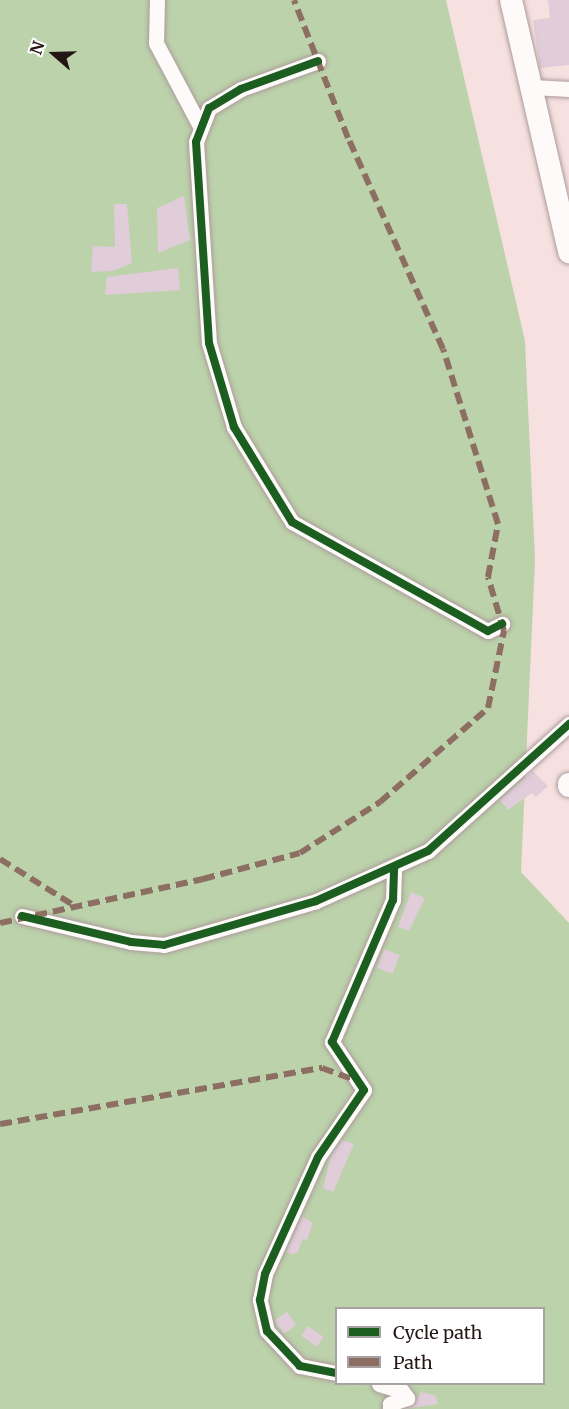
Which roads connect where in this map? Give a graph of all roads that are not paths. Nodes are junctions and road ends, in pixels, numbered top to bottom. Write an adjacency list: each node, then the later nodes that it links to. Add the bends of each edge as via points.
1 (157, 0): 6 (street, via 156,43)
2 (511, 0): 4 (main road)
3 (318, 61): 6 (street, via 241,89 209,108)
4 (532, 87): 5 (street); 7 (main road)
5 (569, 89)
6 (201, 128): 8 (street, via 195,142 209,343 234,427 292,522 488,631)
7 (569, 252)
8 (502, 624)
9 (569, 724): 10 (street, via 428,851)
10 (394, 867): 11 (street, via 316,901 164,945); 12 (street, via 393,900 332,1042 364,1090 318,1157 265,1274 260,1300 267,1331 300,1366)
11 (22, 916)
12 (335, 1373)
13 (385, 1385): 14 (street, via 402,1391 407,1398 390,1404)
14 (390, 1409)

